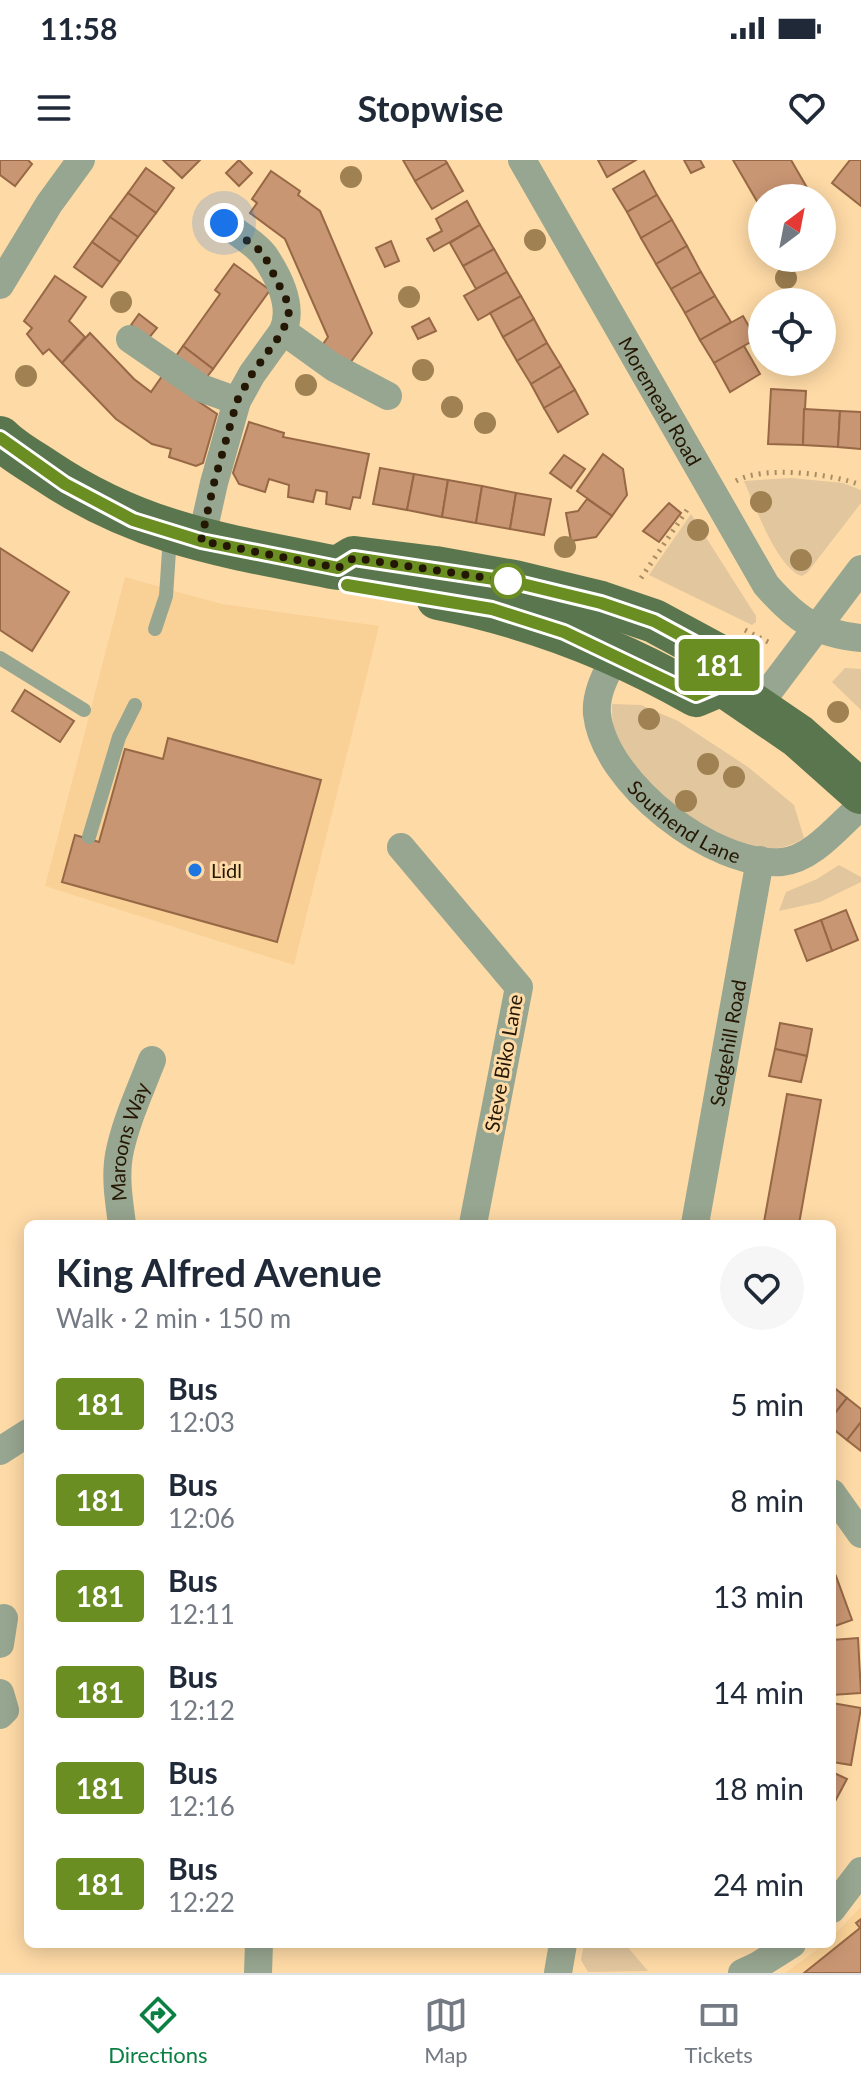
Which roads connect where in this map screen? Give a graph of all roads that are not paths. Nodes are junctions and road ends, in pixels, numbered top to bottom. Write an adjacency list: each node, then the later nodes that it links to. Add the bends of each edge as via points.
1 (81, 160): 4 (street)
2 (522, 160): 13 (street, Moremead Road, via 766,585 799,618)
3 (224, 223): 5 (street, via 263,253 287,301)
4 (0, 285)
5 (283, 331): 7 (street, via 333,367); 8 (street)
6 (130, 339): 8 (street, via 201,388)
7 (388, 396)
8 (237, 401): 10 (street, via 214,483)
9 (2, 445): 10 (main road, via 99,504)
10 (186, 536): 11 (main road); 14 (lane)
11 (338, 568): 16 (main road, via 347,585 492,609 564,632); 18 (main road, via 354,558 435,568 601,603 654,621 717,655)
12 (861, 569): 13 (street)
13 (817, 627): 15 (street); 18 (street)
14 (155, 629)
15 (861, 638)
16 (615, 656): 18 (main road, via 696,695); 25 (street, Southend Lane, via 597,710 613,758 663,814 698,838)
17 (0, 658): 20 (lane)
18 (740, 696): 21 (main road, via 798,736)
19 (135, 705): 23 (lane, via 119,737)
20 (84, 710)
21 (861, 792)
22 (861, 806): 25 (street, Southend Lane, via 802,856 782,862)
23 (89, 837)
24 (401, 847): 28 (street, Steve Biko Lane, via 519,987)
25 (760, 860): 29 (street, Sedgehill Road)
26 (152, 1060): 27 (street, Maroons Way, via 119,1155)
27 (121, 1220)
28 (474, 1220)
29 (696, 1220)
30 (24, 1436): 31 (street)
31 (0, 1451)
32 (836, 1499): 33 (street)
33 (861, 1534)
34 (861, 1871): 35 (street)
35 (836, 1904)
36 (259, 1948): 39 (street)
37 (562, 1948): 40 (street)
38 (786, 1948): 41 (street)
39 (258, 1973)
40 (558, 1973)
41 (742, 1973)

